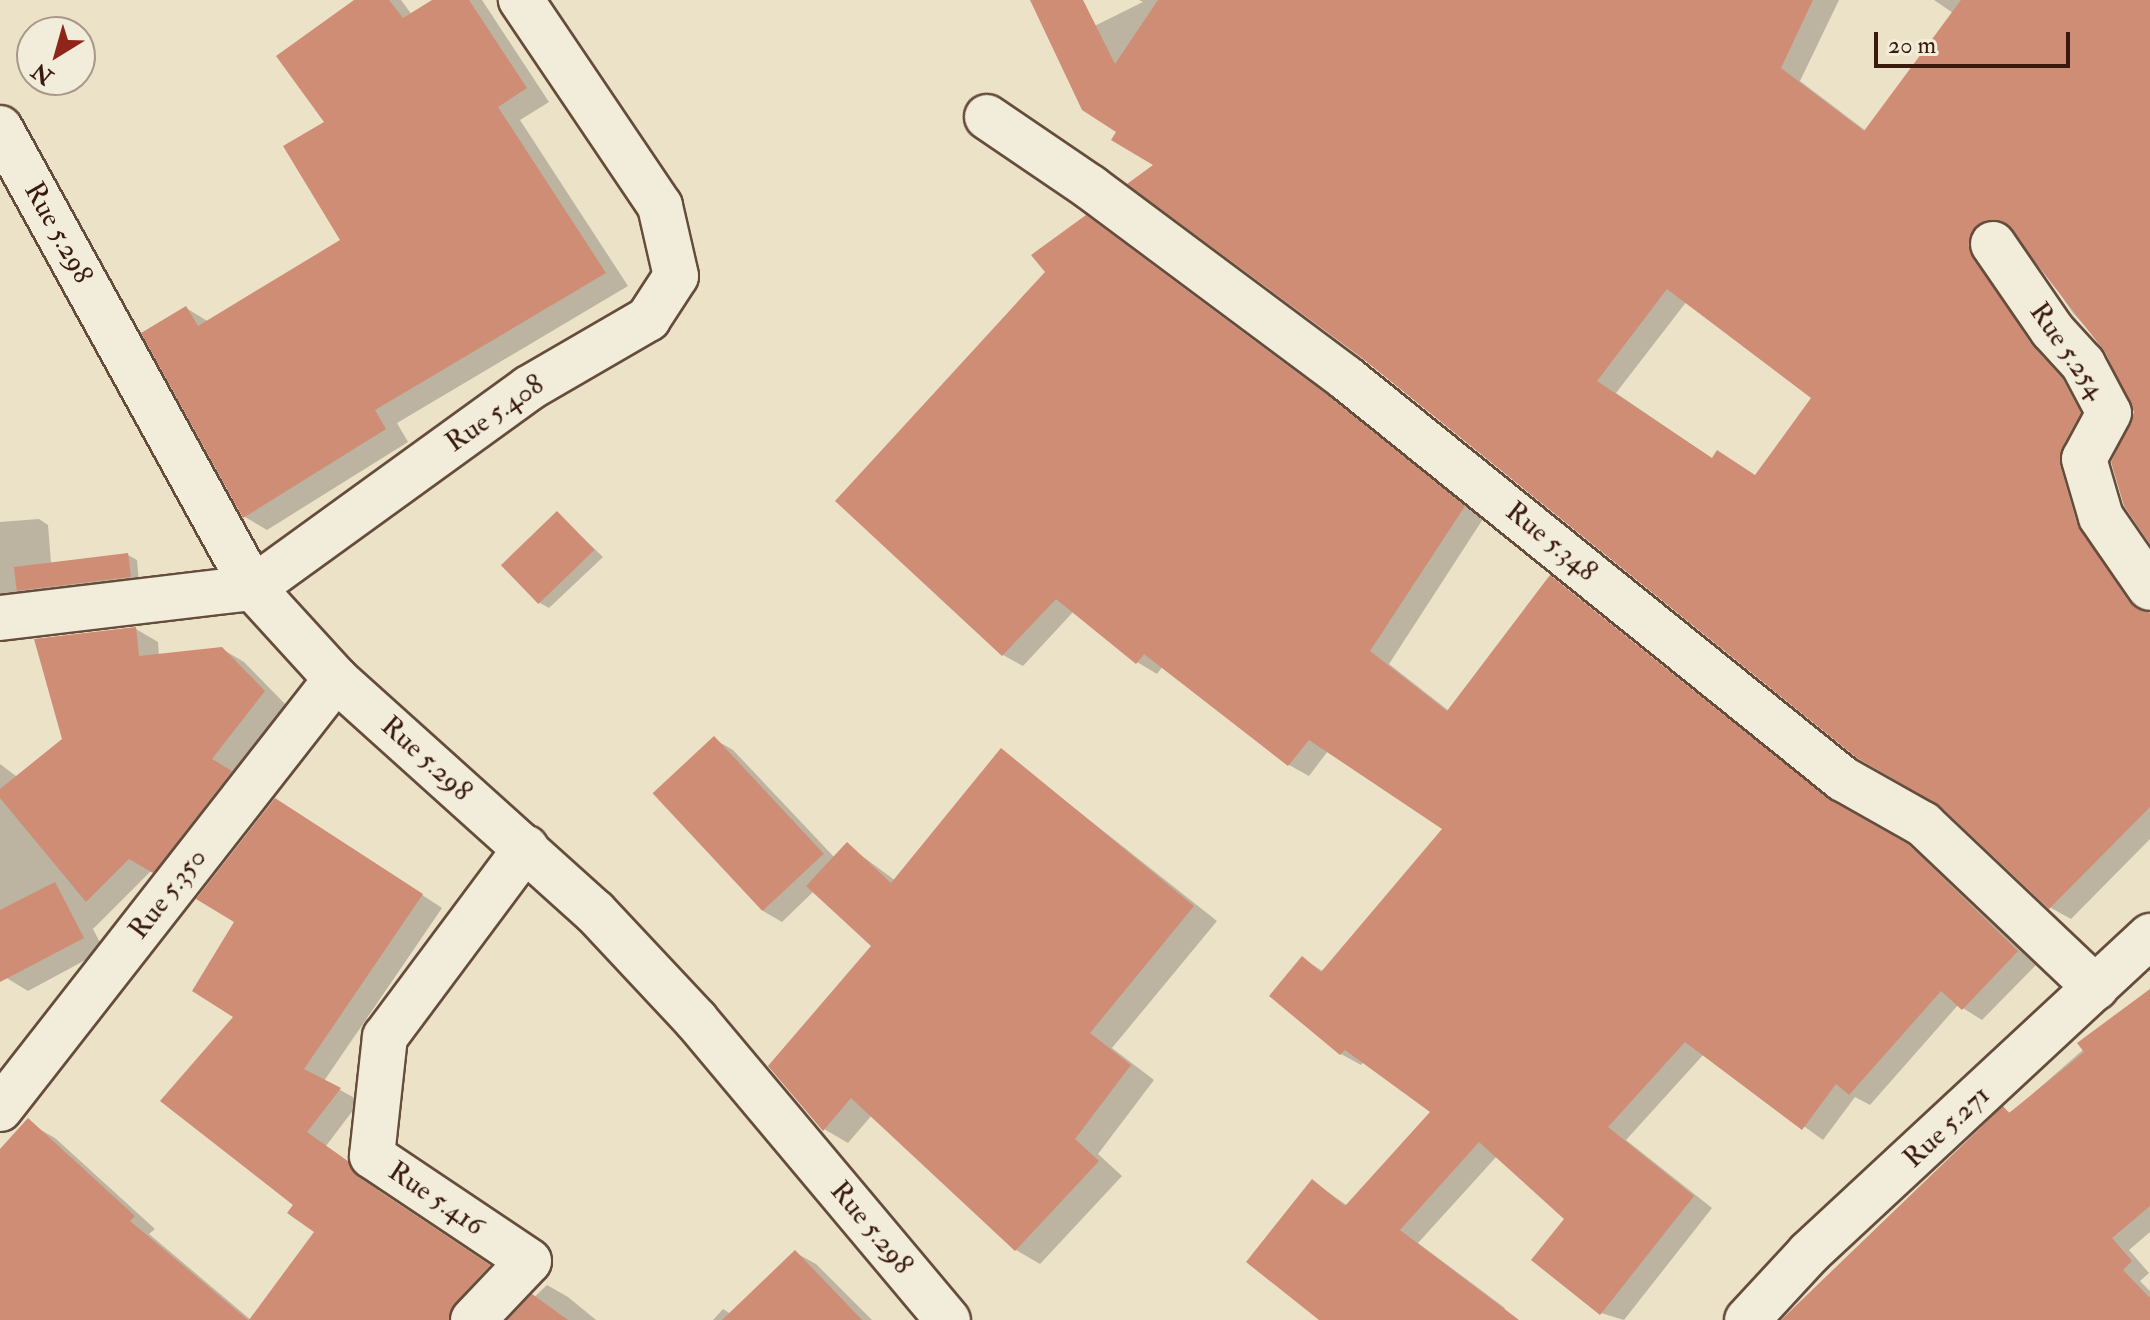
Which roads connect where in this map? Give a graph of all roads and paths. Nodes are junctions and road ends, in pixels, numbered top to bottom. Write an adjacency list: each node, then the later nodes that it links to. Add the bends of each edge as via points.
1 (521, 0): 5 (street, Rue 5.408, via 660,206 676,276 648,319 529,388)
2 (987, 117): 11 (street, Rue 5.348, via 1346,378 1843,779 1923,824)
3 (0, 128): 5 (street, Rue 5.298)
4 (1993, 244): 6 (street, Rue 5.254, via 2052,330 2083,364 2109,413 2084,459 2101,517)
5 (253, 588): 7 (street, Rue 5.408); 8 (street, Rue 5.298)
6 (2150, 588)
7 (0, 618)
8 (336, 679): 9 (street, Rue 5.298); 12 (street, Rue 5.350)
9 (526, 848): 13 (street, Rue 5.416, via 385,1037 375,1126 372,1156 529,1261); 14 (street, Rue 5.298, via 595,912 696,1020)
10 (2150, 936): 11 (street, Rue 5.271)
11 (2096, 988): 15 (street, Rue 5.271, via 1809,1253)
12 (0, 1109)
13 (473, 1320)
14 (948, 1320)
15 (1747, 1320)

